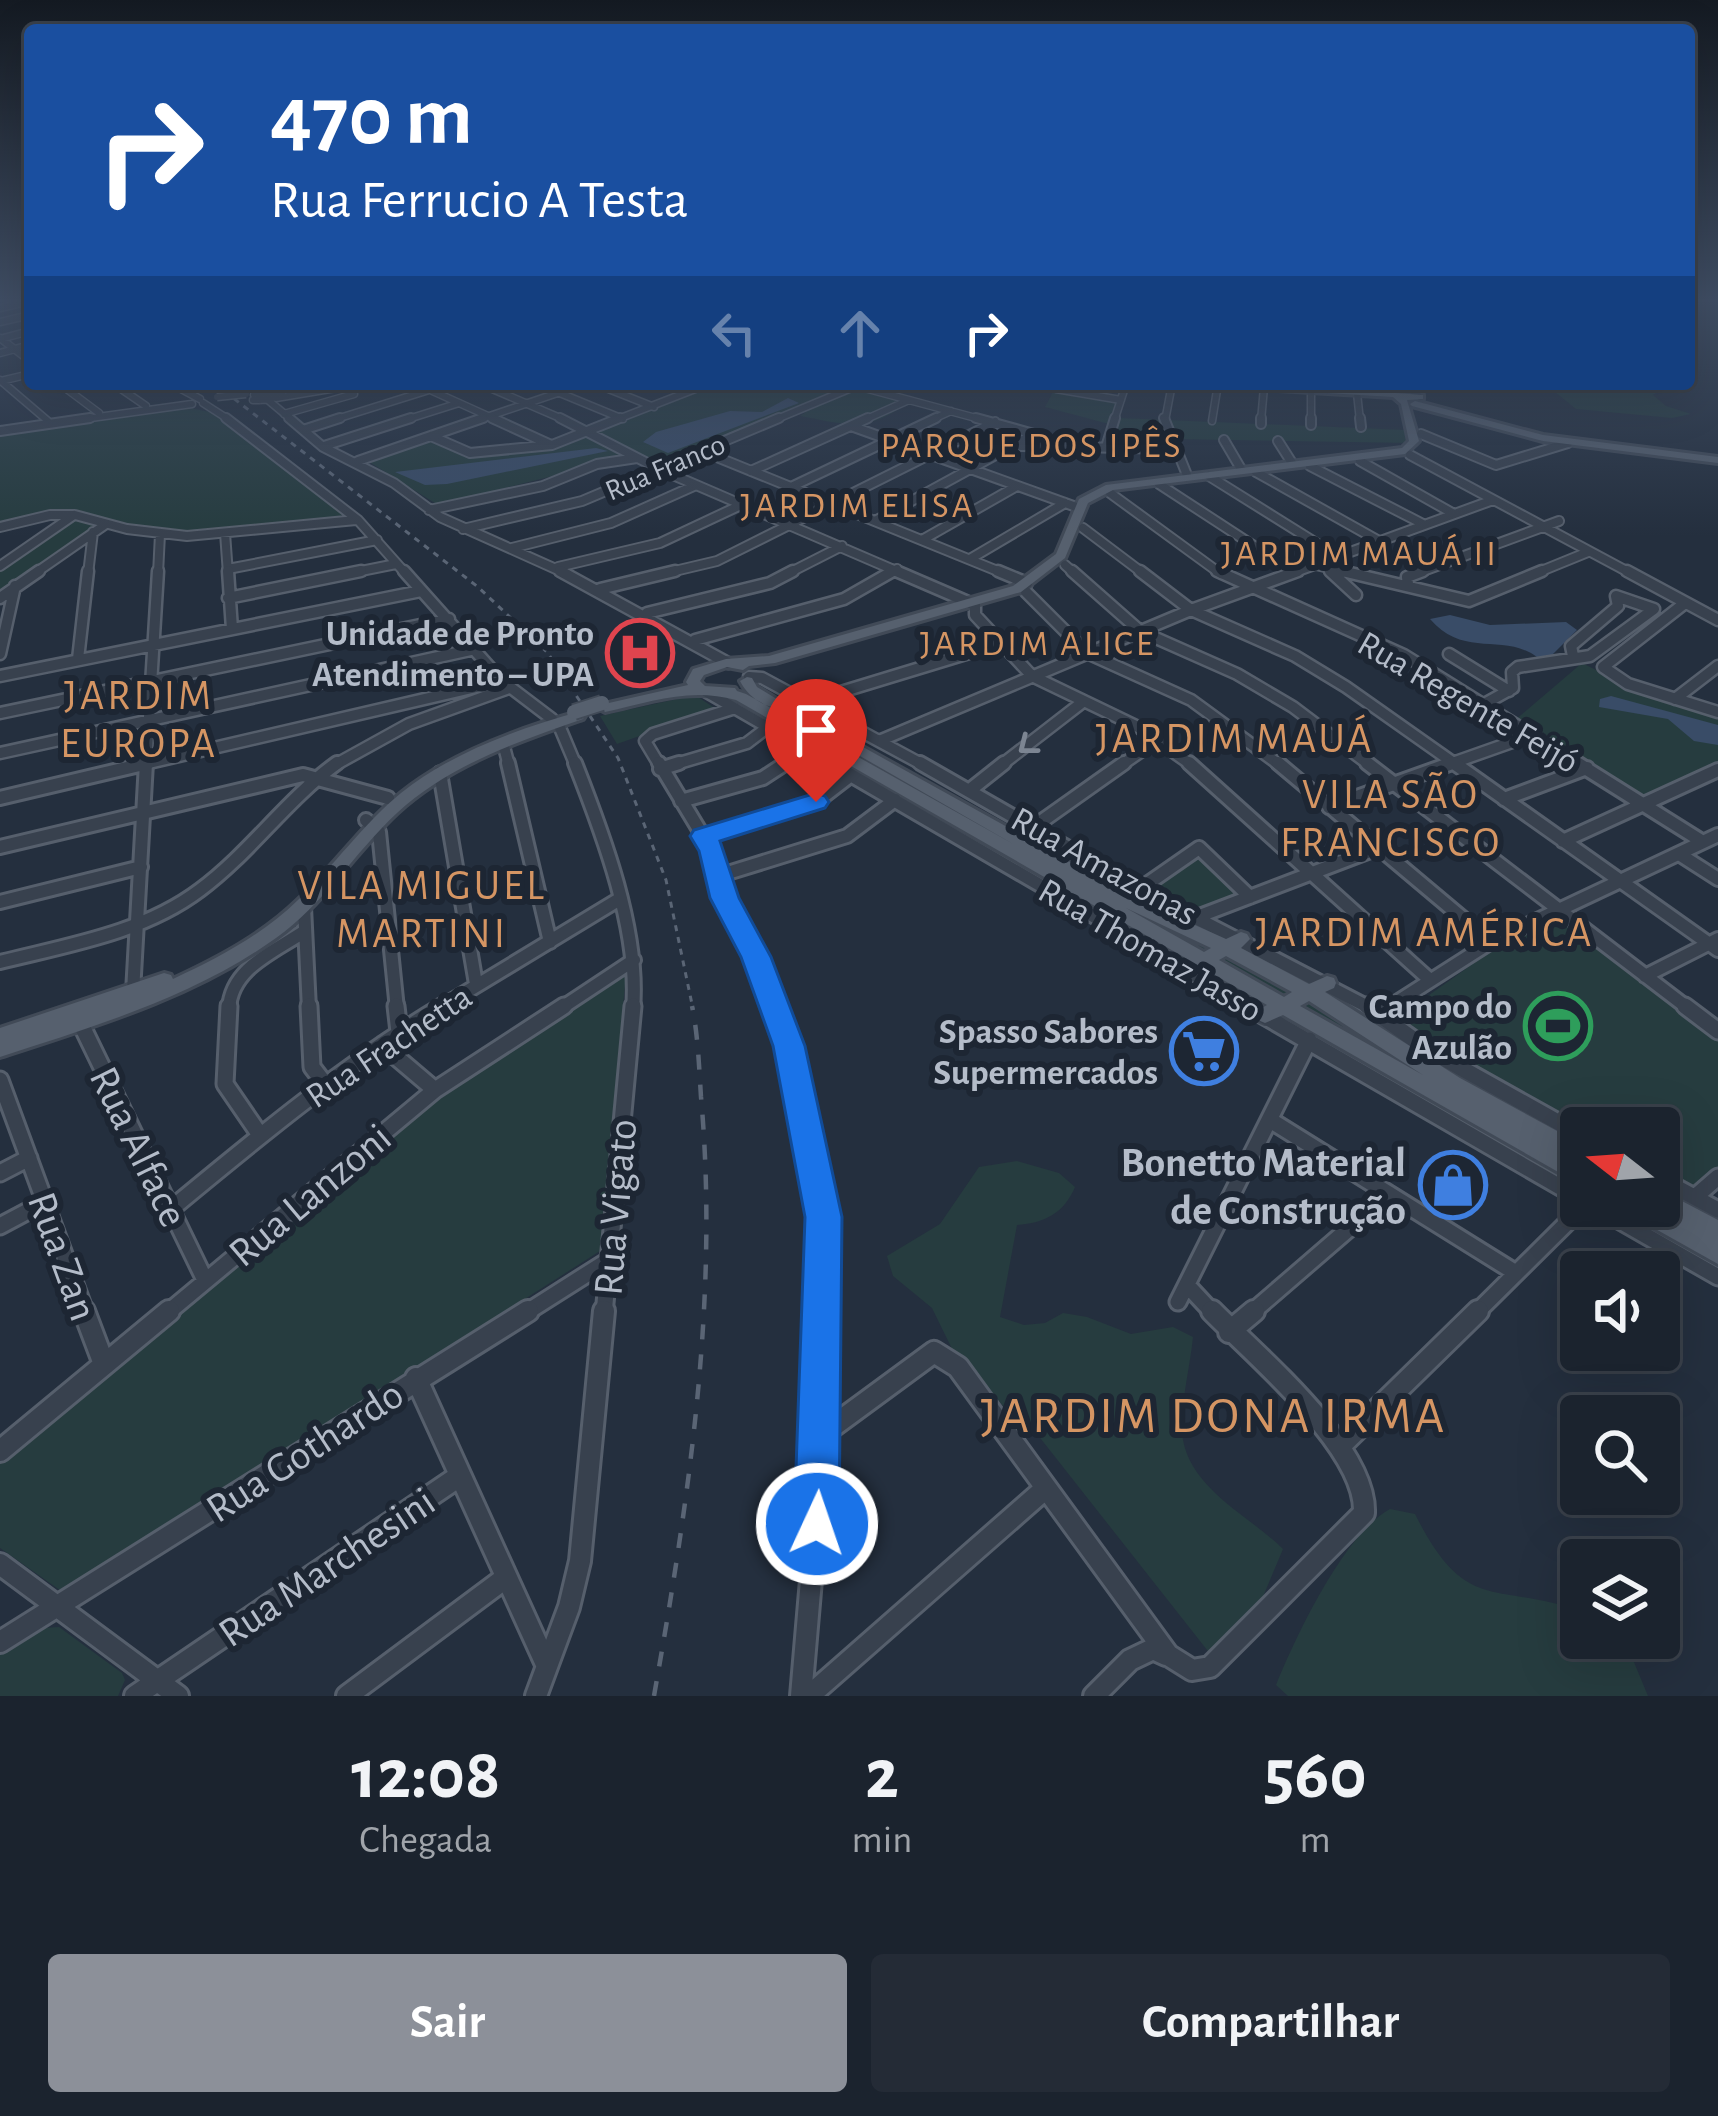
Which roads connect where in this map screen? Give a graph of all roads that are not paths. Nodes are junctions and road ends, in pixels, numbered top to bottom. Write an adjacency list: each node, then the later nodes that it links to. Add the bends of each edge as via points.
1 (1, 381): 41 (street)
2 (68, 390): 37 (street)
3 (123, 390): 33 (street)
4 (181, 390): 30 (street)
5 (292, 390): 26 (street)
6 (314, 390): 26 (street)
7 (346, 390): 24 (street)
8 (430, 390): 31 (street); 34 (street)
9 (495, 390): 32 (street)
10 (551, 390): 23 (street)
11 (567, 390): 23 (street)
12 (611, 390): 35 (street)
13 (694, 390): 35 (street)
14 (847, 390): 62 (street, Rua Franco)
15 (876, 390): 28 (street)
16 (1085, 390): 29 (street)
17 (1124, 390): 29 (street)
18 (1171, 390): 57 (street, via 1164,419)
19 (1217, 390): 42 (street)
20 (1264, 390): 44 (street)
21 (1298, 390): 22 (main road)
22 (1310, 391): 25 (main road); 45 (street)
23 (558, 393): 32 (street); 40 (street)
24 (354, 394): 34 (street); 38 (street)
25 (1358, 394): 27 (main road); 47 (street)
26 (262, 396): 30 (street, bridge); 38 (street, Rua Amazonas)
27 (1411, 398): 51 (main road); 56 (main road); 66 (main road, via 1414,445)
28 (910, 400): 36 (street); 46 (street)
29 (1121, 400): 61 (street)
30 (197, 401): 33 (street); 48 (street); 90 (street)
31 (459, 403): 39 (street); 60 (street)
32 (527, 404): 39 (street); 50 (street)
33 (146, 406): 37 (street)
34 (377, 406): 49 (street)
35 (655, 407): 40 (street)
36 (952, 411): 43 (street); 53 (street)
37 (99, 413): 41 (street)
38 (284, 414): 49 (street, Rua Amazonas)
39 (489, 417): 52 (street); 58 (street)
40 (624, 420): 50 (street)
41 (48, 421): 48 (street)
42 (1212, 421)
43 (994, 422): 59 (street, via 1034,434); 63 (street)
44 (1262, 424)
45 (1312, 425)
46 (851, 426): 53 (street); 74 (street)
47 (1361, 428)
48 (0, 429)
49 (303, 430): 60 (street, Rua Amazonas)
50 (592, 432): 58 (street); 65 (street)
51 (1421, 434): 56 (street, via 1496,466); 64 (main road, via 1422,449)
52 (431, 436): 58 (street, via 470,453); 68 (street)
53 (890, 440): 63 (street); 80 (street)
54 (1225, 440): 72 (street)
55 (1278, 441): 69 (street)
56 (1568, 443): 67 (main road)
57 (1173, 444): 61 (street); 75 (street)
58 (552, 446)
59 (1019, 446): 61 (street); 73 (street)
60 (323, 447): 68 (street, Rua Amazonas)
61 (1106, 447)
62 (702, 451): 71 (street, Rua Franco); 74 (street)
63 (930, 454): 73 (street); 85 (street)
64 (1410, 455): 66 (main road); 82 (street)
65 (638, 458): 71 (street); 87 (street)
66 (1361, 458): 69 (main road); 70 (main road); 88 (street)
67 (1718, 460)
68 (358, 461): 87 (street, Rua Amazonas)
69 (1292, 464): 72 (main road)
70 (1310, 466): 72 (main road); 95 (street)
71 (659, 469): 78 (street); 99 (street, Rua Franco, via 564,507)
72 (1250, 469): 75 (main road); 76 (main road); 105 (street)
73 (973, 470): 79 (street); 92 (street)
74 (751, 471): 80 (street)
75 (1187, 475): 77 (main road)
76 (1209, 476): 77 (main road); 111 (street)
77 (1163, 481): 81 (main road); 86 (main road, via 1100,491); 120 (street)
78 (696, 485): 84 (street); 109 (street, via 611,523)
79 (1017, 486): 83 (street); 104 (street)
80 (790, 487): 85 (street)
81 (1110, 493): 97 (main road); 124 (street, Rua Regente Feijó)
82 (1493, 500): 88 (street); 96 (street)
83 (1065, 502): 86 (street); 112 (street)
84 (743, 504): 94 (street); 118 (street, via 660,543)
85 (832, 504): 92 (street); 94 (street)
86 (1079, 508): 97 (main road)
87 (429, 510): 99 (street, Rua Amazonas)
88 (1454, 514): 95 (street)
89 (76, 515): 93 (street); 98 (street); 115 (street)
90 (358, 520): 101 (street); 103 (street)
91 (1559, 520): 96 (street)
92 (875, 521): 104 (street)
93 (106, 524): 100 (street); 102 (street)
94 (791, 524): 108 (street); 123 (street, via 717,561)
95 (1424, 525): 105 (street)
96 (1540, 525): 110 (street); 121 (street, via 1407,577)
97 (1078, 526): 114 (main road); 122 (main road, via 1061,556); 131 (street)
98 (0, 527)
99 (462, 529): 109 (street, Rua Amazonas)
100 (93, 532): 106 (street); 107 (street)
101 (225, 533): 102 (street); 117 (street)
102 (160, 535): 138 (street)
103 (376, 540): 113 (street); 117 (street)
104 (922, 540): 112 (street)
105 (1379, 541): 111 (street)
106 (91, 545): 107 (street); 145 (street)
107 (71, 546): 128 (street)
108 (842, 546): 119 (street); 132 (street, via 770,583)
109 (511, 549): 118 (street, Rua Amazonas)
110 (1588, 551): 121 (street, via 1469,601); 129 (street)
111 (1337, 556): 116 (street)
112 (970, 560): 122 (street)
113 (396, 565): 125 (street); 127 (street)
114 (1065, 565): 122 (main road); 136 (street)
115 (0, 566)
116 (1321, 566): 120 (street); 121 (street); 126 (street)
117 (228, 568): 127 (street)
118 (556, 568): 123 (street, Rua Amazonas)
119 (897, 569): 130 (street); 137 (street, via 844,599)
120 (1294, 572): 124 (street)
121 (1408, 584)
122 (1026, 587): 130 (main road); 141 (street)
123 (600, 589): 132 (street, Rua Amazonas)
124 (1247, 590): 131 (street); 158 (street, Rua Regente Feijó, via 1404,655)
125 (422, 591): 133 (street); 135 (street)
126 (1356, 595)
127 (228, 598): 135 (street)
128 (4, 602): 142 (street)
129 (1685, 603): 134 (street); 154 (street, via 1604,667)
130 (970, 607): 139 (street); 147 (main road)
131 (1191, 610): 136 (street); 171 (street, via 1319,670)
132 (646, 614): 137 (street, Rua Amazonas)
133 (449, 619): 140 (street); 150 (street)
134 (1718, 620)
135 (232, 629): 138 (street)
136 (1140, 631): 141 (street); 179 (street, via 1265,689)
137 (695, 640): 147 (street, Rua Amazonas)
138 (154, 644): 145 (street); 150 (street)
139 (1002, 644): 149 (street); 157 (street)
140 (475, 649): 151 (street); 162 (street)
141 (1087, 653): 149 (street); 187 (street, via 1218,716)
142 (0, 654)
143 (1449, 654): 152 (street)
144 (1573, 656): 144 (street, via 1590,656 1654,609 1616,596 1618,606 1571,646); 152 (street, via 1517,667)
145 (78, 659): 148 (street)
146 (1718, 666): 154 (street)
147 (742, 672): 153 (main road); 153 (main road, via 715,664); 157 (street, Rua Amazonas); 214 (main road, via 767,699 1129,902)
148 (0, 676)
149 (1032, 676): 156 (street); 167 (street)
150 (152, 681): 160 (street); 162 (street)
151 (505, 685): 155 (street); 161 (street); 163 (street)
152 (1509, 691): 158 (street)
153 (713, 693): 163 (main road, bridge, via 669,692); 164 (street, Rua Thomaz Jasso); 174 (street, via 648,737); 218 (main road, via 782,721)
154 (1675, 699): 159 (street)
155 (427, 700): 161 (street); 172 (street)
156 (1084, 701): 166 (street); 180 (street, one-way to 180)
157 (808, 702): 167 (street, Rua Amazonas)
158 (1486, 703): 165 (street, Rua Regente Feijó)
159 (1718, 712)
160 (0, 713)
161 (436, 713): 178 (street)
162 (149, 719): 170 (street); 172 (street)
163 (555, 721): 168 (main road); 182 (main road, via 461,752); 205 (street, Rua Vigato, via 596,816)
164 (768, 728): 169 (street, Rua Thomaz Jasso); 174 (street, via 746,743)
165 (1534, 734): 171 (street); 173 (street, Rua Regente Feijó)
166 (1159, 739): 190 (street); 199 (street)
167 (879, 741): 180 (street, Rua Amazonas)
168 (503, 743): 176 (main road); 213 (street)
169 (807, 750): 177 (street, Rua Thomaz Jasso); 185 (street, via 763,778)
170 (0, 753)
171 (1453, 763): 179 (street); 183 (street)
172 (147, 764): 181 (street); 188 (street)
173 (1587, 768): 183 (street); 186 (street, Rua Regente Feijó)
174 (660, 769): 185 (street)
175 (1718, 770): 186 (street)
176 (440, 773): 189 (main road); 221 (street)
177 (851, 775): 184 (street, Rua Thomaz Jasso); 192 (street, via 816,802)
178 (319, 776): 182 (street); 188 (street); 210 (street, via 221,874)
179 (1394, 784): 187 (street); 208 (street)
180 (970, 790): 190 (street, Rua Amazonas)
181 (0, 798)
182 (388, 798): 189 (main road)
183 (1504, 799): 193 (street)
184 (895, 800): 200 (street, via 847,836); 218 (street, Rua Thomaz Jasso)
185 (680, 801): 192 (street)
186 (1642, 804): 193 (street); 194 (street, Rua Regente Feijó)
187 (1329, 807): 196 (street)
188 (144, 812): 195 (street); 198 (street)
189 (370, 824): 207 (main road); 223 (main road, via 257,930); 228 (street, via 379,832)
190 (1035, 826): 203 (street, Rua Amazonas)
191 (1718, 835): 194 (street)
192 (703, 836): 200 (street)
193 (1563, 841): 202 (street)
194 (1703, 842): 197 (street)
195 (0, 847)
196 (1378, 848): 199 (street); 212 (street)
197 (1679, 854): 201 (street); 202 (street)
198 (141, 867): 206 (street); 210 (street)
199 (1312, 873): 204 (street); 220 (street)
200 (718, 876): 265 (street, via 789,1046 824,1217)
201 (1718, 879)
202 (1621, 881): 208 (street); 215 (street)
203 (1140, 889): 204 (street, via 1199,848); 209 (street, Rua Amazonas)
204 (1250, 897): 209 (street)
205 (619, 900): 213 (street, Rua Frachetta); 216 (street, Rua Vigato)
206 (0, 902)
207 (304, 908): 211 (street); 226 (main road, via 213,968 144,1000)
208 (1559, 910): 212 (street); 219 (street)
209 (1197, 917): 214 (street, Rua Amazonas)
210 (137, 925): 217 (street); 223 (street)
211 (305, 931): 234 (street, via 313,1067); 238 (street, via 230,989 225,1084)
212 (1491, 941): 220 (street)
213 (550, 942): 221 (street, Rua Frachetta)
214 (1233, 943): 218 (main road); 222 (main road)
215 (1715, 944): 219 (street)
216 (634, 960): 235 (street, Rua Lanzoni); 258 (street, Rua Vigato)
217 (0, 962)
218 (1194, 966): 224 (main road)
219 (1646, 976): 227 (street)
220 (1430, 980): 225 (street)
221 (476, 984): 228 (street, Rua Frachetta)
222 (1318, 988): 224 (main road); 225 (street); 239 (main road, via 1453,1084)
223 (133, 992): 226 (main road)
224 (1272, 1011): 230 (street, Rua Thomaz Jasso); 241 (main road)
225 (1379, 1013): 237 (street)
226 (77, 1017): 229 (main road); 232 (main road); 249 (street, Rua Alface)
227 (1718, 1031)
228 (399, 1032): 231 (street, Rua Frachetta)
229 (0, 1036)
230 (1310, 1040): 236 (street); 244 (street, Rua Thomaz Jasso)
231 (382, 1045): 234 (street, Rua Frachetta); 235 (street)
232 (0, 1049)
233 (0, 1080): 240 (street, Rua Zan)
234 (326, 1084): 238 (street, Rua Frachetta)
235 (435, 1090): 261 (street, Rua Lanzoni)
236 (1270, 1120): 246 (street); 262 (street, via 1183,1293)
237 (1560, 1123)
238 (260, 1135): 249 (street, Rua Frachetta)
239 (1560, 1143)
240 (28, 1158): 242 (street); 248 (street, Rua Zan)
241 (1560, 1164)
242 (0, 1173)
243 (1718, 1177): 247 (street)
244 (1560, 1188)
245 (1680, 1189): 247 (street)
246 (1389, 1194): 259 (street); 262 (street)
247 (1695, 1197): 250 (street)
248 (45, 1202): 252 (street); 263 (street, Rua Zan)
249 (171, 1209): 261 (street, Rua Alface)
250 (1718, 1210)
251 (1680, 1211): 256 (main road)
252 (0, 1226)
253 (1560, 1226): 259 (street)
254 (1631, 1227): 260 (street)
255 (1672, 1227): 257 (main road)
256 (1718, 1232)
257 (1718, 1253)
258 (609, 1260): 264 (street, Rua Gothardo); 275 (street, Rua Vigato, via 580,1561)
259 (1516, 1273): 266 (street)
260 (1718, 1277)
261 (205, 1280): 263 (street, Rua Lanzoni)
262 (1229, 1332): 266 (street)
263 (104, 1364): 267 (street, Rua Lanzoni)
264 (416, 1378): 268 (street); 272 (street, Rua Gothardo)
265 (820, 1435): 269 (street, via 941,1352); 281 (street)
266 (1341, 1445): 274 (street, via 1361,1475 1364,1513 1210,1667 1192,1670)
267 (0, 1451)
268 (458, 1477): 271 (street); 276 (street, Rua Marchesini)
269 (1046, 1488): 274 (street); 281 (street)
270 (0, 1564): 272 (street)
271 (504, 1579): 275 (street); 279 (street)
272 (57, 1607): 273 (street, Rua Gothardo); 276 (street)
273 (0, 1642)
274 (1168, 1655): 282 (street, via 1153,1649 1130,1660)
275 (547, 1666): 280 (street, Rua Vigato)
276 (157, 1681): 277 (street, Rua Marchesini); 278 (street)
277 (135, 1696)
278 (178, 1696)
279 (346, 1696)
280 (536, 1696)
281 (805, 1696)
282 (1094, 1696)

